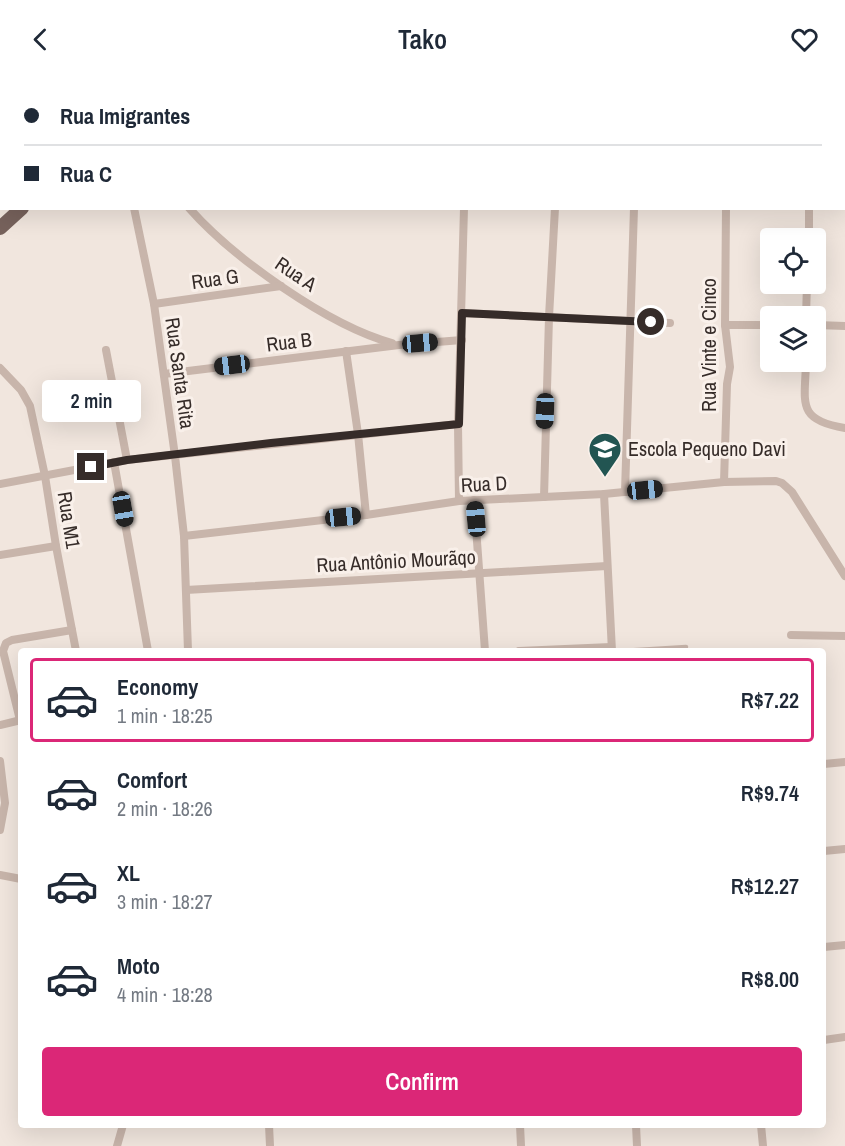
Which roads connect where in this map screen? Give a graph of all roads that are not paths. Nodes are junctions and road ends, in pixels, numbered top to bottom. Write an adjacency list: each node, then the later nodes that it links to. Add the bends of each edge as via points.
1 (20, 210): 9 (main road)
2 (134, 210): 12 (street, Rua Santa Rita)
3 (191, 210): 11 (street, Rua A)
4 (464, 210): 13 (street)
5 (555, 210): 14 (street)
6 (634, 210): 15 (street)
7 (726, 210): 17 (street, Rua Vinte e Cinco)
8 (809, 210): 10 (street)
9 (0, 228)
10 (809, 228)
11 (281, 286): 12 (street, Rua G); 22 (street, Rua A, via 356,331)
12 (154, 304): 27 (street, Rua Santa Rita)
13 (462, 313): 14 (street); 21 (street)
14 (549, 317): 15 (street); 39 (street)
15 (631, 321): 16 (street); 37 (street)
16 (670, 323)
17 (725, 325): 18 (street); 35 (street, Rua Vinte e Cinco, via 730,367)
18 (760, 325)
19 (826, 325): 20 (street)
20 (845, 326)
21 (462, 340): 22 (street, Rua A); 28 (street)
22 (399, 345): 24 (street, Rua A)
23 (106, 350): 32 (street)
24 (346, 351): 27 (street, Rua B); 30 (street)
25 (0, 368): 34 (street, Rua M1, via 30,406)
26 (806, 372): 29 (street, via 805,407 825,425)
27 (164, 374): 31 (street, Rua Santa Rita)
28 (459, 424): 30 (street); 41 (street)
29 (845, 428)
30 (358, 434): 31 (street); 42 (street)
31 (175, 456): 32 (street); 43 (street, Rua Santa Rita)
32 (127, 460): 33 (street)
33 (114, 462): 34 (street); 55 (street)
34 (45, 476): 36 (street); 44 (street, Rua M1)
35 (724, 482): 37 (street, Rua D); 48 (street, Rua D, via 776,481 785,485)
36 (0, 484)
37 (625, 492): 38 (street, Rua D)
38 (604, 494): 39 (street, Rua D); 46 (street)
39 (544, 497): 40 (street, Rua D)
40 (474, 500): 41 (street, Rua D); 47 (street)
41 (459, 501): 42 (street, Rua D)
42 (366, 515): 43 (street, Rua D)
43 (184, 536): 49 (street, Rua Santa Rita)
44 (56, 546): 45 (street); 50 (street, Rua M1)
45 (0, 555)
46 (607, 566): 47 (street, Rua Antônio Mourãqo); 58 (street)
47 (480, 573): 49 (street, Rua Antônio Mourãqo); 57 (street)
48 (845, 576)
49 (186, 590): 56 (street, Rua Santa Rita)
50 (72, 630): 54 (street, Rua M1); 60 (street, via 6,643 3,651)
51 (791, 635): 52 (street)
52 (845, 636)
53 (686, 647): 59 (lane)
54 (75, 648)
55 (147, 648)
56 (188, 648)
57 (485, 648)
58 (612, 648)
59 (670, 648)
60 (18, 712)
61 (18, 720): 62 (street)
62 (0, 725)
63 (0, 761): 66 (street, via 5,803)
64 (845, 762): 65 (street)
65 (826, 764)
66 (0, 830)
67 (845, 849): 68 (street)
68 (826, 851)
69 (0, 875): 70 (street)
70 (18, 878)
71 (845, 945): 72 (street)
72 (826, 947)
73 (845, 1038): 74 (street)
74 (826, 1040)
75 (122, 1128): 80 (street)
76 (269, 1128): 81 (street)
77 (520, 1128): 82 (street)
78 (636, 1128): 83 (street)
79 (761, 1128): 84 (street)
80 (117, 1146)
81 (270, 1146)
82 (522, 1146)
83 (637, 1146)
84 (763, 1146)

